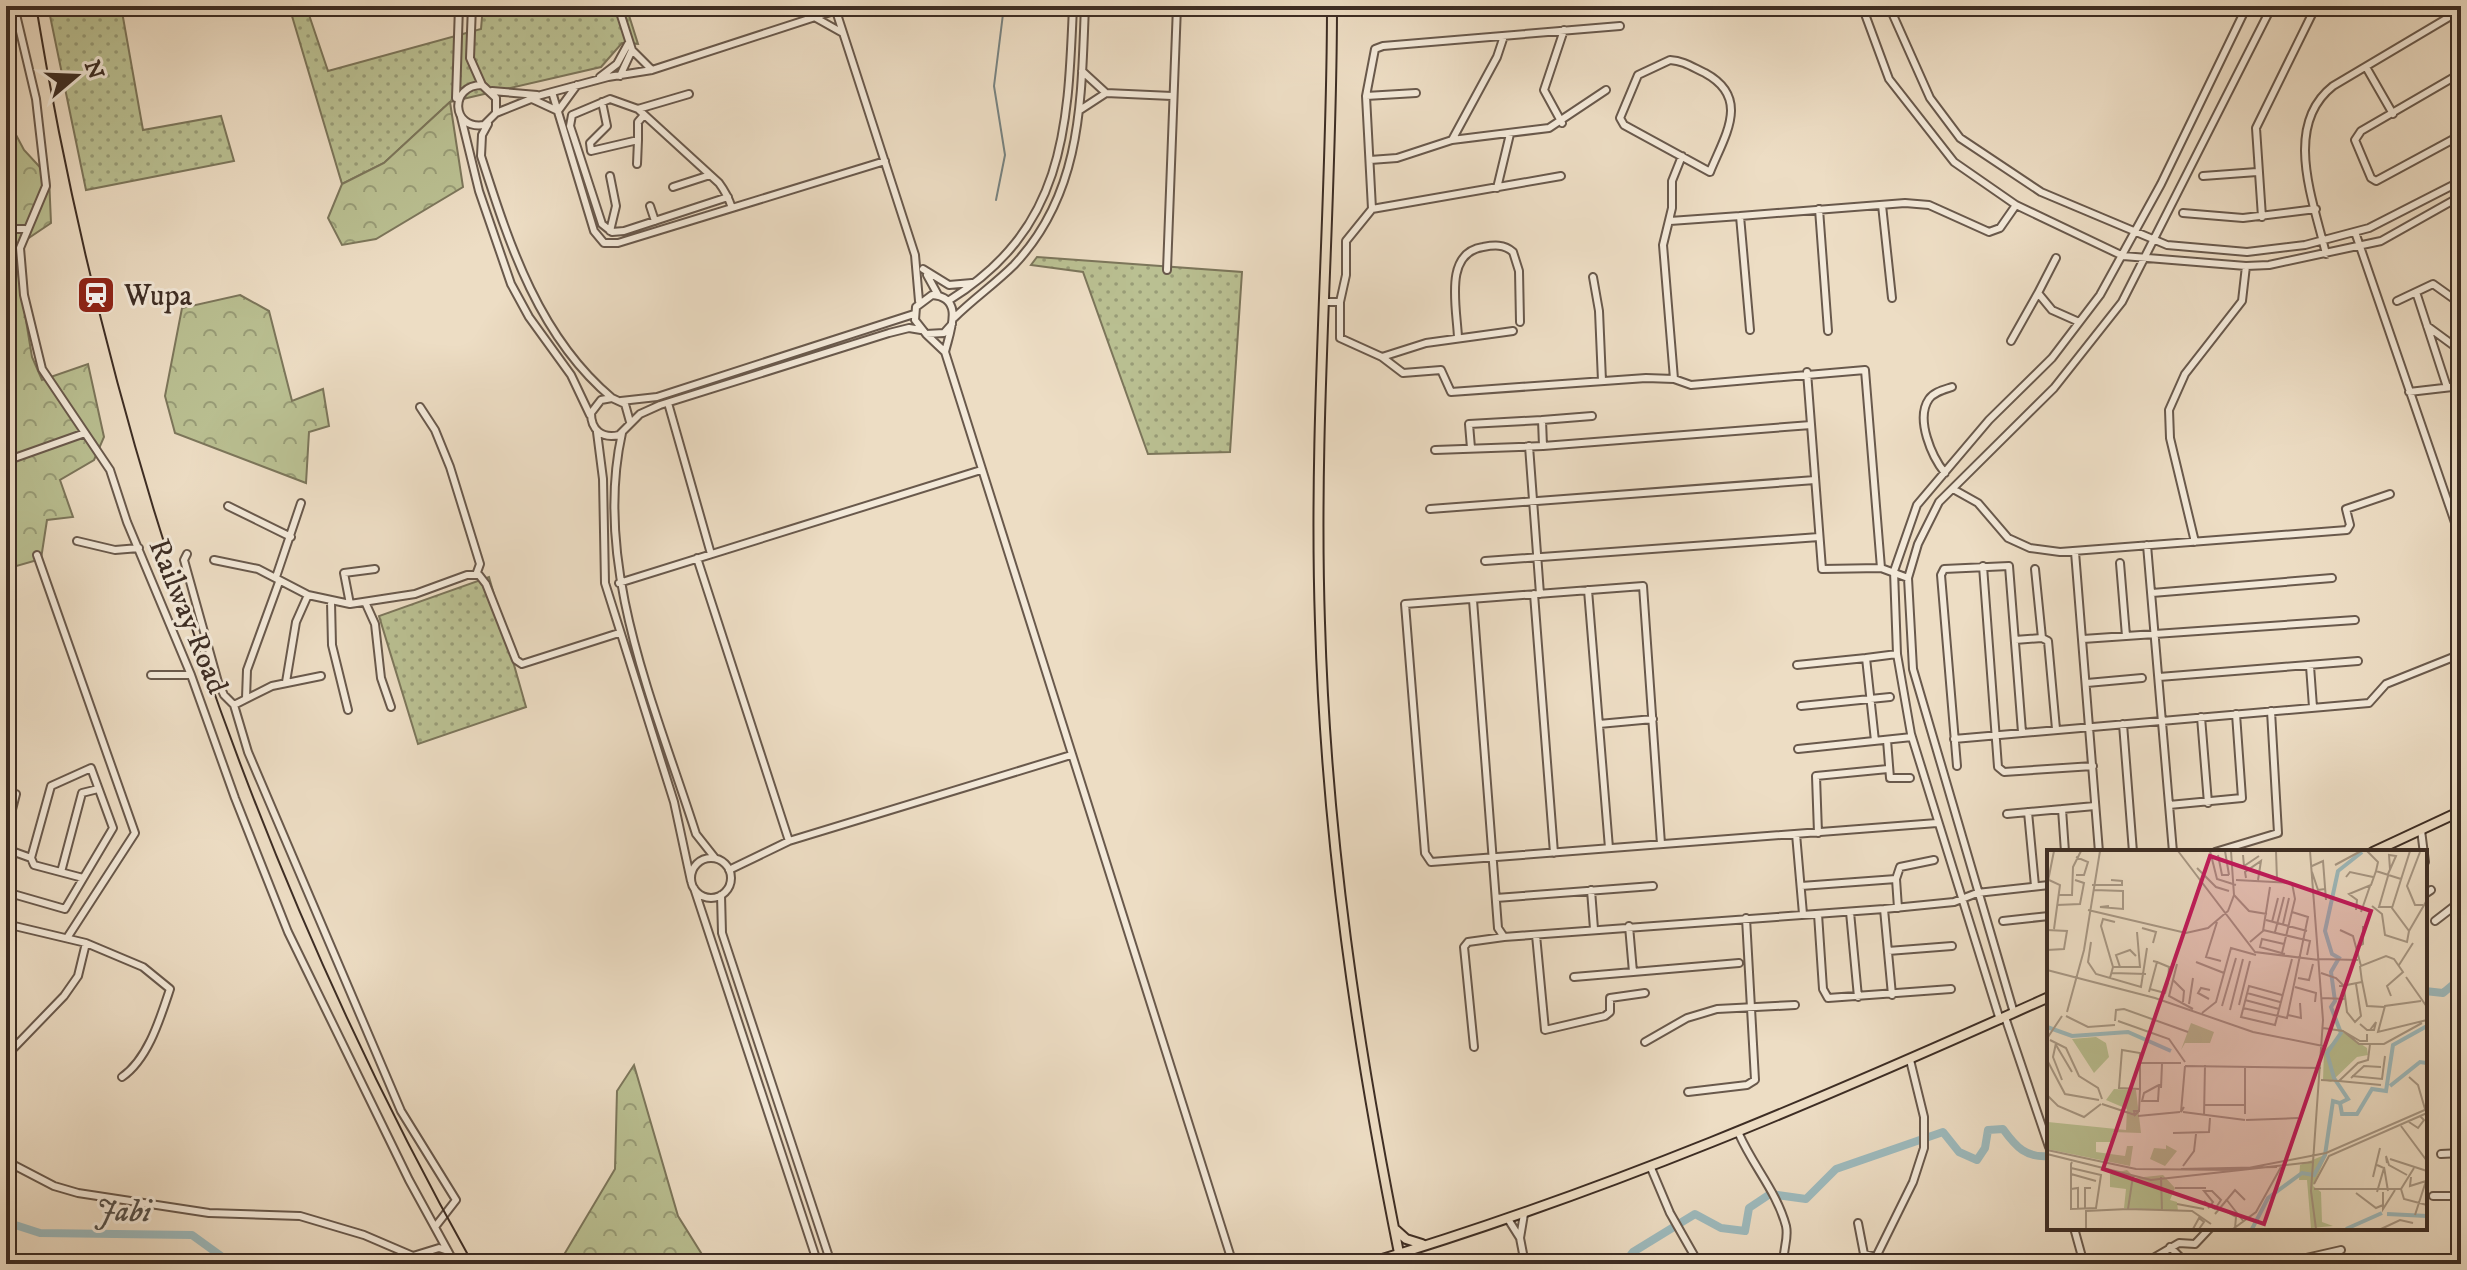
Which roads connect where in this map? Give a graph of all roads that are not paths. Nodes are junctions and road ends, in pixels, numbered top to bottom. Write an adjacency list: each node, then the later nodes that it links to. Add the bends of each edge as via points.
1 (14, 6): 88 (street, Railway Road, via 36,99 46,186)
2 (459, 6): 47 (street)
3 (472, 6): 34 (street, via 470,58)
4 (618, 6): 26 (street)
5 (849, 6): 20 (street)
6 (1073, 6): 104 (street, via 1066,122 1053,176 1023,232)
7 (1085, 6): 30 (street)
8 (1177, 6): 43 (street)
9 (1332, 6): 112 (main road)
10 (1391, 6): 18 (street, via 1398,12)
11 (1490, 6): 17 (street)
12 (1862, 6): 76 (street, via 1899,94 1954,162)
13 (1889, 6): 91 (street, via 1930,98 1960,138 2041,192)
14 (2247, 6): 91 (street)
15 (2272, 6): 92 (street)
16 (2316, 6): 65 (street, via 2258,119)
17 (1467, 7): 18 (street)
18 (1429, 8)
19 (2461, 10): 28 (street)
20 (836, 11): 21 (street); 24 (street)
21 (816, 18): 24 (street); 29 (street)
22 (1620, 26): 23 (street)
23 (1564, 30): 25 (street); 56 (street, via 1544,90)
24 (842, 33): 63 (street)
25 (1504, 36): 44 (street, via 1379,47 1373,53); 60 (street)
26 (629, 41): 27 (street); 33 (street, via 617,64)
27 (632, 50): 29 (street); 32 (street)
28 (2366, 67): 52 (street); 81 (street, via 2324,93 2304,132)
29 (652, 70): 32 (street)
30 (1082, 71): 39 (street); 49 (street)
31 (2461, 73): 52 (street)
32 (620, 76): 33 (street)
33 (595, 80): 35 (street)
34 (482, 85): 37 (street); 47 (street, via 465,89)
35 (577, 85): 38 (street); 50 (street)
36 (1606, 90): 56 (street)
37 (492, 91): 42 (street); 51 (street)
38 (552, 92): 42 (street); 50 (street)
39 (1106, 93): 43 (street); 49 (street)
40 (1416, 93): 44 (street)
41 (689, 94): 48 (street)
42 (541, 95): 45 (street)
43 (1172, 96): 102 (street)
44 (1366, 96): 62 (street)
45 (532, 99): 50 (street); 51 (street)
46 (602, 102): 48 (street, via 621,101); 59 (street, via 607,126 590,143 591,151); 89 (street, via 578,110 570,126 602,224)
47 (457, 104): 54 (street)
48 (638, 109): 53 (street)
49 (1080, 110): 116 (street, via 1074,154 1048,217 1014,264)
50 (558, 111): 78 (street, via 594,231 604,243)
51 (496, 113): 55 (street)
52 (2393, 114): 58 (street, via 2361,131 2355,140 2376,181)
53 (644, 115): 59 (street, via 638,122); 66 (street)
54 (461, 117): 55 (street, via 471,125); 140 (street, via 503,265 519,301 562,360)
55 (490, 122): 136 (street, via 482,135 481,156 523,279 550,324)
56 (1562, 123): 57 (street)
57 (1510, 134): 60 (street); 72 (street)
58 (2461, 135)
59 (638, 140): 64 (street)
60 (1452, 140): 62 (street, via 1397,158)
61 (1682, 156): 61 (street, via 1710,172 1732,117 1727,92 1716,79 1684,61 1659,62 1638,75 1620,118); 86 (street, via 1672,181)
62 (1370, 160): 79 (street)
63 (885, 161): 78 (street); 96 (street)
64 (637, 164)
65 (2257, 172): 69 (street); 84 (street)
66 (710, 175): 71 (street); 74 (street)
67 (610, 176): 89 (street, via 616,206)
68 (1561, 176): 72 (street)
69 (2203, 176)
70 (2461, 181): 90 (street, via 2398,216)
71 (673, 187)
72 (1497, 188): 79 (street)
73 (2461, 196): 94 (street)
74 (728, 197): 78 (street); 85 (street)
75 (1882, 205): 76 (street, via 1929,205 1989,232 2000,228); 80 (street); 108 (street)
76 (2016, 205): 97 (street)
77 (650, 206): 85 (street)
78 (732, 208)
79 (1372, 209): 113 (street, via 1346,241)
80 (1819, 209): 83 (street); 122 (street)
81 (2316, 209): 84 (street); 93 (street)
82 (2183, 213): 84 (street)
83 (1740, 216): 86 (street); 120 (street)
84 (2262, 217)
85 (655, 221): 89 (street)
86 (1670, 221): 130 (street, via 1663,256)
87 (6, 229): 88 (street)
88 (25, 229): 146 (street, Railway Road, via 20,248 24,295 42,369)
89 (610, 231)
90 (2355, 232): 93 (street); 94 (street)
91 (2135, 233): 92 (street); 97 (street)
92 (2155, 240): 93 (street, via 2247,252); 98 (street)
93 (2323, 241): 95 (street)
94 (2359, 248): 95 (street); 135 (street)
95 (2326, 254): 100 (street)
96 (915, 255): 101 (street); 109 (street)
97 (2123, 256): 98 (street); 118 (street)
98 (2146, 257): 100 (street); 156 (street, via 2122,302 2054,388)
99 (2056, 258): 106 (street)
100 (2246, 266): 167 (street, via 2242,301 2185,374 2169,410 2170,438)
101 (923, 269): 104 (street, via 949,285); 107 (street)
102 (1167, 270)
103 (1593, 277): 131 (street)
104 (975, 282): 110 (street)
105 (2416, 292): 111 (street); 114 (street, via 2433,284); 119 (street)
106 (2038, 293): 118 (street, via 2052,310); 125 (street)
107 (938, 295): 109 (street); 110 (street)
108 (1892, 298)
109 (919, 301): 115 (street)
110 (948, 301): 116 (street)
111 (2397, 301)
112 (1326, 302): 113 (street); 343 (main road, via 1319,499 1324,726 1353,1000)
113 (1340, 302): 128 (street, via 1340,338)
114 (2461, 304)
115 (914, 314): 123 (street); 137 (street, via 657,397)
116 (953, 321): 123 (street, via 944,333); 127 (street)
117 (1520, 322): 124 (street, via 1519,271 1513,252 1502,246 1469,250 1456,275)
118 (2079, 322): 154 (street)
119 (2427, 326): 126 (street); 134 (street)
120 (1750, 330)
121 (1513, 331): 124 (street)
122 (1828, 331)
123 (924, 332): 127 (street); 138 (street, via 899,331)
124 (1458, 338): 128 (street)
125 (2011, 341)
126 (2461, 351)
127 (945, 352): 153 (street)
128 (1382, 357): 131 (street, via 1403,373 1441,370 1451,392)
129 (1807, 372): 130 (street, via 1691,385); 144 (street); 180 (street, via 1865,370)
130 (1674, 379): 131 (street)
131 (1602, 381)
132 (2461, 386): 134 (street)
133 (1952, 387): 154 (street, via 1926,402 1931,455)
134 (2447, 387): 135 (street)
135 (2409, 392): 162 (street)
136 (612, 398): 137 (street); 140 (street, via 595,405)
137 (621, 401): 143 (street)
138 (668, 403): 143 (street); 172 (street)
139 (420, 407): 184 (street, via 458,487 480,564)
140 (591, 416): 145 (street)
141 (1592, 416): 142 (street)
142 (1542, 420): 149 (street); 150 (street, via 1469,424)
143 (630, 422): 147 (street)
144 (1811, 425): 149 (street); 155 (street)
145 (597, 432): 147 (street, via 612,437); 198 (street, via 603,479 602,558)
146 (85, 433): 152 (street); 169 (street, Railway Road, via 110,470)
147 (622, 433): 188 (street, via 614,532)
148 (1529, 446): 149 (street); 150 (street); 158 (street)
149 (1543, 446)
150 (1471, 448): 151 (street)
151 (1435, 450)
152 (6, 461)
153 (981, 470): 172 (street); 241 (street)
154 (1945, 473): 183 (street, via 1917,505)
155 (1815, 480): 158 (street); 164 (street)
156 (1953, 489): 170 (street, via 1978,503 1996,527 2019,544); 185 (street, via 1939,502)
157 (2390, 494): 167 (street, via 2346,509 2347,530)
158 (1533, 501): 161 (street); 175 (street)
159 (301, 503): 163 (street)
160 (228, 506): 163 (street)
161 (1430, 509)
162 (2459, 525): 165 (street)
163 (291, 537): 187 (street)
164 (1819, 537): 175 (street); 180 (street, via 1822,569)
165 (2461, 540)
166 (77, 541): 169 (street, via 115,550)
167 (2195, 542): 168 (street)
168 (2147, 545): 170 (street); 190 (street)
169 (139, 548): 211 (street, Railway Road)
170 (2075, 552): 202 (street)
171 (187, 554): 220 (street, Railway Road, via 184,560 218,682)
172 (711, 554): 174 (street)
173 (37, 555): 308 (street, via 135,833)
174 (697, 558): 188 (street); 260 (street)
175 (1538, 558): 177 (street); 191 (street)
176 (214, 560): 187 (street, via 247,565)
177 (1485, 561)
178 (2120, 563): 200 (street)
179 (1983, 566): 203 (street, via 2009,566); 235 (street); 237 (street, via 1944,569 1941,575)
180 (1881, 568): 183 (street)
181 (375, 569): 195 (street, via 344,573)
182 (2035, 569): 201 (street)
183 (1894, 571): 185 (street); 204 (street)
184 (476, 575): 196 (street); 198 (street, via 486,584 519,663)
185 (1908, 578): 289 (street, via 1913,669)
186 (2332, 578): 190 (street)
187 (278, 580): 192 (street); 218 (street, via 247,670)
188 (619, 583): 276 (street, via 696,834)
189 (1588, 590): 191 (street); 228 (street, via 1643,586); 230 (street)
190 (2152, 593): 199 (street)
191 (1537, 594): 193 (street); 273 (street)
192 (308, 595): 194 (street); 215 (street, via 296,622)
193 (1473, 600): 274 (street); 274 (street, via 1405,604 1425,853 1431,862)
194 (331, 602): 195 (street); 224 (street, via 332,645)
195 (350, 604): 196 (street)
196 (366, 604): 222 (street, via 375,624 381,678)
197 (2355, 620): 199 (street)
198 (619, 633): 282 (street, via 674,802)
199 (2156, 635): 200 (street); 213 (street)
200 (2126, 636): 202 (street)
201 (2042, 638): 203 (street); 233 (street, via 2049,646)
202 (2083, 639): 216 (street)
203 (2015, 640): 234 (street)
204 (1897, 654): 206 (street); 236 (street)
205 (2461, 654): 223 (street, via 2386,684 2369,703)
206 (1866, 658): 208 (street); 219 (street)
207 (2358, 661): 209 (street)
208 (1797, 665)
209 (2310, 666): 213 (street); 223 (street)
210 (151, 675): 211 (street)
211 (191, 675): 340 (street, Railway Road, via 288,932)
212 (321, 676): 215 (street)
213 (2159, 677): 229 (street)
214 (2142, 678): 216 (street)
215 (286, 682): 218 (street)
216 (2087, 683): 232 (street)
217 (1890, 697): 219 (street)
218 (246, 698): 220 (street)
219 (1870, 699): 221 (street); 239 (street)
220 (234, 705): 340 (street, Railway Road, via 248,752 401,1111 456,1200)
221 (1801, 706)
222 (391, 707)
223 (2313, 707): 225 (street)
224 (348, 710)
225 (2271, 711): 226 (street); 261 (street, via 2279,825 2272,837)
226 (2236, 714): 227 (street); 248 (street, via 2243,796)
227 (2201, 717): 229 (street); 248 (street)
228 (1653, 719): 230 (street); 262 (street)
229 (2163, 722): 231 (street); 249 (street)
230 (1599, 724): 263 (street)
231 (2123, 724): 232 (street); 268 (street)
232 (2090, 727): 233 (street); 243 (street)
233 (2056, 729): 234 (street)
234 (2022, 732): 235 (street)
235 (1996, 735): 237 (street); 243 (street, via 1998,767 2004,772)
236 (1912, 737): 238 (street); 255 (street)
237 (1954, 739): 242 (street)
238 (1887, 740): 239 (street); 244 (street)
239 (1875, 741): 240 (street)
240 (1798, 749)
241 (1071, 755): 260 (street); 354 (street)
242 (1957, 766)
243 (2093, 766): 250 (street)
244 (1888, 769): 245 (street, via 1892,780); 258 (street, via 1816,776)
245 (1910, 778)
246 (98, 789): 275 (street, via 91,768 51,786); 279 (street, via 82,793); 280 (street, via 113,828)
247 (16, 794): 257 (street)
248 (2208, 803): 249 (street)
249 (2169, 805): 269 (street)
250 (2095, 806): 251 (street); 267 (street)
251 (2062, 809): 253 (street); 266 (street)
252 (2461, 811): 256 (main road)
253 (2028, 812): 254 (street); 286 (street)
254 (2007, 814)
255 (1937, 823): 258 (street); 292 (street)
256 (2421, 830): 271 (main road); 272 (street)
257 (6, 833)
258 (1818, 833): 259 (street)
259 (1796, 834): 262 (street); 285 (street)
260 (789, 841): 278 (street)
261 (2252, 843): 265 (street); 270 (street)
262 (1661, 844): 263 (street)
263 (1609, 848): 273 (street)
264 (6, 849): 275 (street)
265 (2242, 849)
266 (2065, 850)
267 (2099, 850)
268 (2133, 850)
269 (2173, 850)
270 (2254, 850)
271 (2377, 850)
272 (2424, 850)
273 (1554, 853): 274 (street)
274 (1494, 857): 291 (street)
275 (31, 858): 279 (street, via 34,865)
276 (715, 858): 278 (street); 282 (street, via 700,861 691,874)
277 (1934, 860): 281 (street, via 1904,865)
278 (729, 870): 290 (street, via 731,881)
279 (61, 872): 280 (street)
280 (83, 878): 288 (street, via 65,909)
281 (1896, 879): 285 (street); 294 (street)
282 (692, 885): 290 (street, via 703,897); 352 (street)
283 (2047, 885): 286 (street)
284 (1653, 886): 287 (street)
285 (1801, 886): 297 (street)
286 (2035, 886): 289 (street)
287 (1591, 890): 291 (street); 305 (street)
288 (6, 892)
289 (1977, 893): 292 (street); 322 (street)
290 (721, 895): 353 (street, via 722,933 829,1257)
291 (1496, 898): 307 (street, via 1498,928)
292 (1961, 898): 294 (street); 322 (street)
293 (2461, 901): 302 (street)
294 (1898, 908): 295 (street)
295 (1884, 909): 296 (street); 311 (street)
296 (1850, 912): 298 (street); 318 (street)
297 (1803, 914): 298 (street); 300 (street)
298 (1818, 914): 318 (street, via 1824,994 1833,999)
299 (2047, 916): 301 (street)
300 (1746, 918): 303 (street); 321 (street)
301 (2003, 921)
302 (2435, 921)
303 (1629, 926): 305 (street); 313 (street)
304 (7, 927): 308 (street)
305 (1594, 929): 306 (street)
306 (1536, 935): 307 (street); 316 (street, via 1545,1030 1608,1015 1613,997)
307 (1504, 937): 324 (street, via 1464,947)
308 (67, 938): 309 (street)
309 (86, 943): 325 (street, via 78,976 64,996); 327 (street, via 143,967 170,989 136,1067)
310 (1952, 946): 311 (street)
311 (1888, 951): 317 (street)
312 (1739, 963): 313 (street)
313 (1633, 972): 314 (street)
314 (1574, 977)
315 (1951, 989): 317 (street)
316 (1645, 993)
317 (1892, 995): 318 (street)
318 (1858, 997)
319 (2047, 998): 322 (main road)
320 (1795, 1005): 321 (street)
321 (1752, 1009): 323 (street, via 1694,1015); 328 (street, via 1755,1080)
322 (2006, 1017): 326 (main road); 330 (street)
323 (1645, 1042)
324 (1474, 1047)
325 (6, 1056)
326 (1910, 1060): 329 (main road); 339 (street, via 1924,1148 1876,1257 1864,1254)
327 (122, 1077)
328 (1688, 1092)
329 (1739, 1134): 334 (main road); 357 (street, via 1787,1229)
330 (2047, 1143)
331 (2461, 1153): 332 (street)
332 (2441, 1154)
333 (6, 1161): 348 (street, via 78,1193 173,1209 300,1216 413,1256 439,1248)
334 (1651, 1168): 337 (main road); 356 (street)
335 (2433, 1196): 336 (street)
336 (2461, 1196)
337 (1524, 1214): 338 (main road); 344 (street)
338 (1508, 1219): 344 (street); 345 (main road)
339 (1858, 1223)
340 (435, 1227): 348 (street, Railway Road)
341 (2075, 1230): 360 (street)
342 (2208, 1230): 346 (street, via 2195,1244)
343 (1395, 1232): 345 (main road); 349 (main road); 350 (main road)
344 (1520, 1238): 355 (street)
345 (1427, 1245): 349 (main road)
346 (2170, 1247): 361 (street); 362 (street)
347 (2341, 1250): 363 (street)
348 (448, 1251): 351 (street, Railway Road)
349 (1399, 1253): 350 (main road)
350 (1371, 1263)
351 (455, 1264)
352 (818, 1264)
353 (827, 1264)
354 (1233, 1264)
355 (1525, 1264)
356 (1699, 1264)
357 (1784, 1264)
358 (1849, 1264): 359 (street)
359 (1876, 1264)
360 (2084, 1264)
361 (2143, 1264)
362 (2187, 1264)
363 (2280, 1264)

